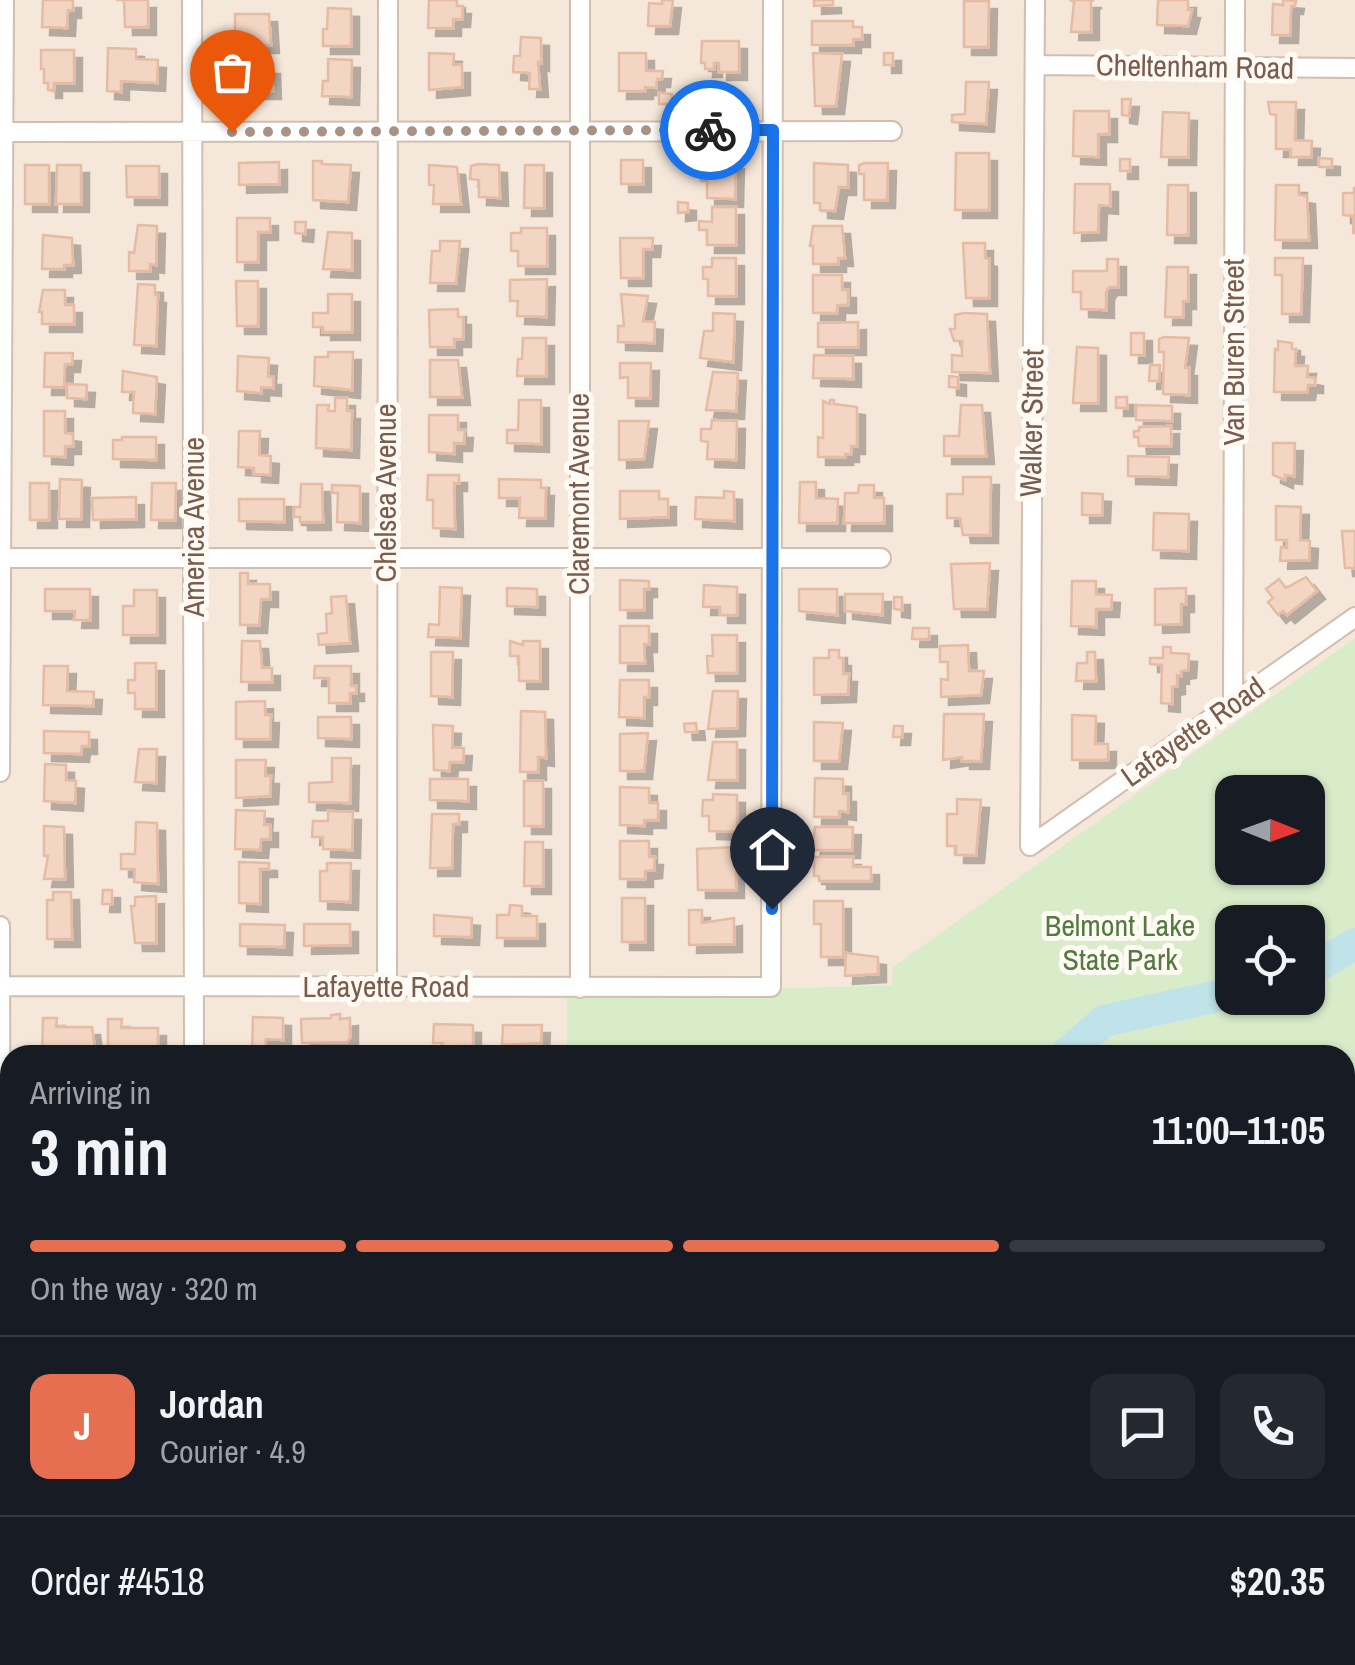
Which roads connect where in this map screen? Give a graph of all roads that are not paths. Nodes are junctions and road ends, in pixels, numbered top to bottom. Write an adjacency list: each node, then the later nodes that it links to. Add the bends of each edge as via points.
1 (4, 0): 13 (street)
2 (192, 0): 14 (street, America Avenue)
3 (388, 0): 15 (street, Chelsea Avenue)
4 (580, 0): 12 (street, Claremont Avenue)
5 (774, 0): 11 (street)
6 (1035, 0): 8 (street, Walker Street)
7 (1235, 0): 9 (street, Van Buren Street)
8 (1035, 65): 9 (street, Cheltenham Road); 26 (street, Walker Street)
9 (1235, 68): 10 (street, Cheltenham Road); 24 (street, Van Buren Street)
10 (1355, 68)
11 (773, 130): 12 (street); 16 (street); 22 (street)
12 (580, 131): 15 (street); 21 (street, Claremont Avenue)
13 (1, 132): 14 (street); 17 (street)
14 (194, 132): 15 (street); 18 (street, America Avenue)
15 (388, 132): 20 (street, Chelsea Avenue)
16 (892, 132)
17 (1, 558): 18 (street); 25 (street)
18 (194, 558): 20 (street); 29 (street, America Avenue)
19 (881, 558): 22 (street)
20 (386, 559): 21 (street); 30 (street, Chelsea Avenue)
21 (578, 559): 22 (street); 31 (street, Claremont Avenue)
22 (773, 559): 31 (street, Lafayette Road, via 772,987)
23 (1355, 617): 24 (street, Lafayette Road)
24 (1233, 704): 26 (street, Lafayette Road)
25 (0, 772)
26 (1030, 846)
27 (0, 926): 28 (street)
28 (0, 986): 29 (street, Lafayette Road); 32 (street)
29 (194, 986): 30 (street, Lafayette Road); 33 (street, America Avenue)
30 (387, 986): 31 (street, Lafayette Road)
31 (580, 988)
32 (0, 1045)
33 (194, 1045)

